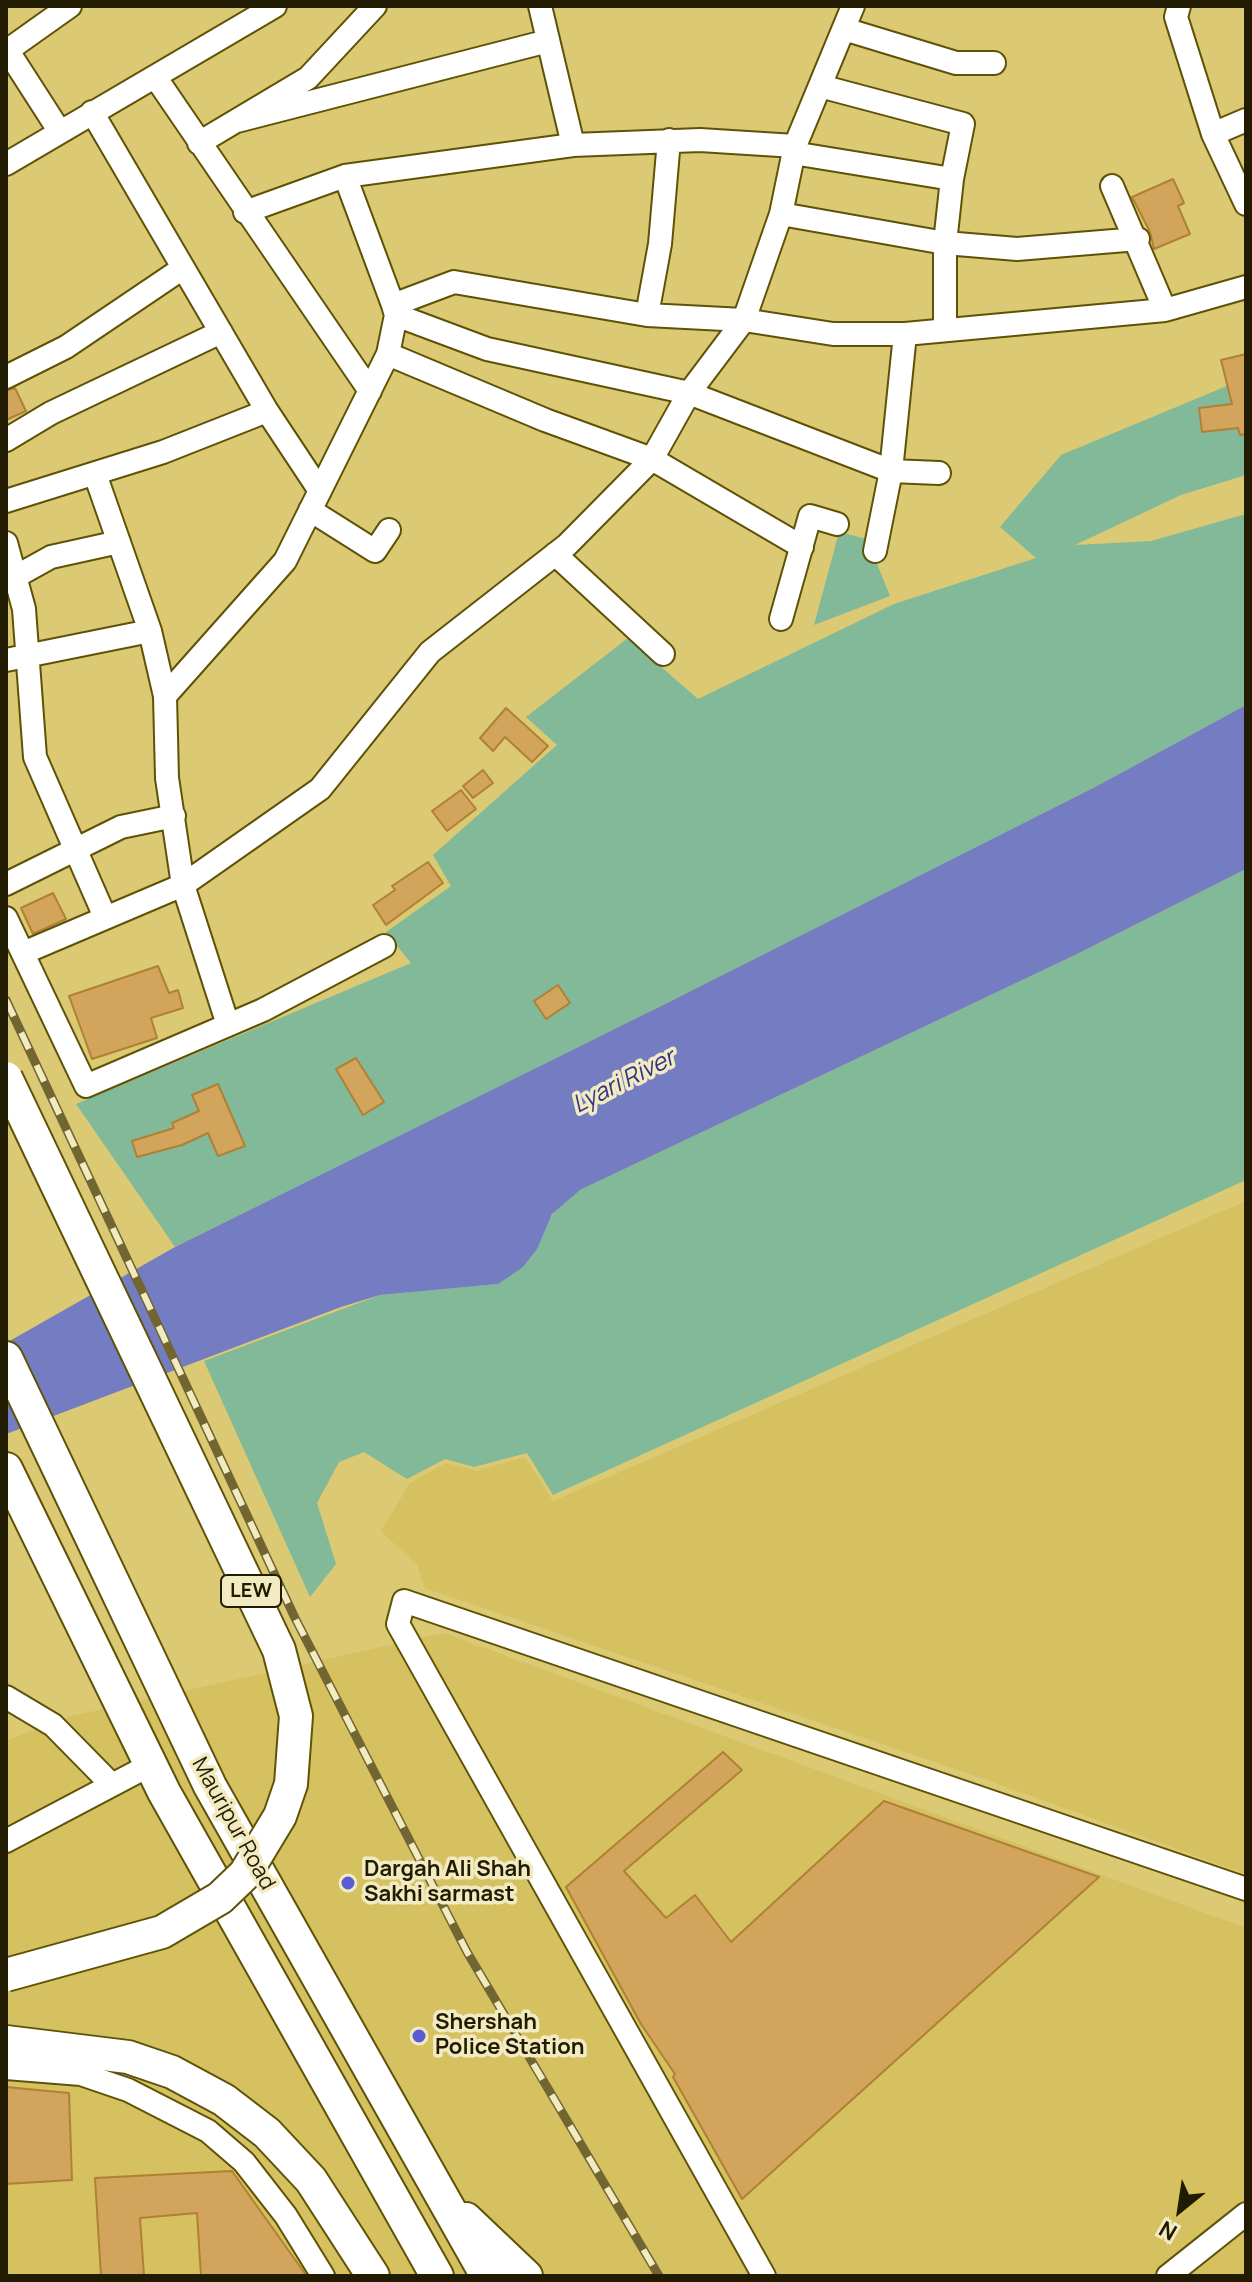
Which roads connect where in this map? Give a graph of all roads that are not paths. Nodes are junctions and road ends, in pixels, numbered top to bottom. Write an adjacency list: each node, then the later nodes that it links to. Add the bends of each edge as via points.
1 (70, 6): 9 (street)
2 (275, 6): 11 (street)
3 (375, 6): 15 (street, via 308,78)
4 (540, 6): 8 (street)
5 (853, 6): 7 (street)
6 (1179, 6): 17 (street, via 1176,17)
7 (844, 29): 10 (street, via 956,63); 12 (street)
8 (548, 41): 15 (street); 20 (street)
9 (8, 52): 16 (street)
10 (994, 63)
11 (156, 78): 13 (street); 19 (street)
12 (820, 86): 21 (street); 24 (street, via 963,124)
13 (92, 112): 16 (street); 31 (street)
14 (1246, 120): 17 (street)
15 (237, 121): 19 (street)
16 (60, 132): 22 (street)
17 (1213, 134): 26 (street)
18 (669, 140): 20 (street); 21 (street); 35 (street, via 660,244)
19 (199, 143): 27 (street)
20 (573, 145): 23 (street)
21 (794, 150): 24 (street); 28 (street)
22 (6, 164)
23 (345, 176): 27 (street); 33 (street)
24 (952, 179): 30 (street)
25 (1112, 186): 29 (street)
26 (1246, 204)
27 (245, 212): 42 (street)
28 (781, 214): 30 (street); 36 (street)
29 (1138, 239): 30 (street, via 1017,249); 34 (street)
30 (945, 243): 37 (street)
31 (183, 268): 38 (street); 41 (street, via 66,347)
32 (1246, 287): 34 (street)
33 (394, 310): 35 (street, via 454,282); 40 (street); 43 (street, via 487,349)
34 (1165, 310): 37 (street)
35 (647, 315): 36 (street)
36 (744, 320): 39 (street, via 833,334); 43 (street)
37 (945, 327): 39 (street)
38 (221, 332): 44 (street); 45 (street)
39 (905, 334): 47 (street)
40 (388, 354): 42 (street); 46 (street)
41 (6, 377)
42 (370, 391): 50 (street)
43 (689, 393): 46 (street); 47 (street)
44 (267, 411): 49 (street); 50 (street)
45 (6, 440)
46 (652, 459): 56 (street); 58 (street)
47 (891, 471): 48 (street); 57 (street)
48 (939, 473)
49 (95, 474): 51 (street); 54 (street)
50 (315, 500): 53 (street, via 375,551); 64 (street, via 285,561)
51 (6, 501)
52 (837, 524): 56 (street, via 810,516)
53 (389, 530)
54 (119, 542): 59 (street, via 51,557); 61 (street)
55 (6, 543): 59 (street)
56 (802, 547): 60 (street)
57 (875, 551)
58 (555, 554): 62 (street); 68 (street, via 430,652 320,789)
59 (11, 580): 63 (street, via 24,609)
60 (781, 619)
61 (150, 631): 63 (street); 64 (street)
62 (663, 654)
63 (17, 658): 66 (street, via 35,757)
64 (165, 696): 65 (street, via 167,778)
65 (174, 816): 66 (street, via 121,827); 68 (street)
66 (76, 852): 67 (street); 69 (street)
67 (6, 884)
68 (183, 885): 69 (street); 73 (street)
69 (105, 917): 72 (street)
70 (6, 918): 72 (street)
71 (384, 946): 73 (street)
72 (23, 953): 73 (street, via 86,1086)
73 (228, 1025)
74 (6, 1078): 82 (highway, LEW, bridge, via 279,1650 296,1716 293,1773 280,1816 265,1847 220,1898 162,1932)
75 (6, 1358): 85 (highway, Mauripur Road, via 218,1800)
76 (6, 1469): 78 (highway, Mauripur Road)
77 (6, 1697): 79 (street, via 53,1725)
78 (150, 1765): 79 (street); 89 (highway, Mauripur Road)
79 (112, 1785): 80 (street)
80 (6, 1841)
81 (1246, 1889): 92 (street, via 404,1601 398,1624)
82 (6, 1975)
83 (6, 2042): 87 (highway, via 128,2057 172,2072 224,2100 267,2133 311,2180)
84 (6, 2068): 88 (street, via 81,2074 128,2090 208,2131 244,2162)
85 (441, 2195): 90 (highway, Mauripur Road); 91 (highway)
86 (1246, 2214): 93 (street)
87 (367, 2266)
88 (323, 2276)
89 (437, 2276)
90 (487, 2276)
91 (526, 2276)
92 (764, 2276)
93 (1168, 2276)

